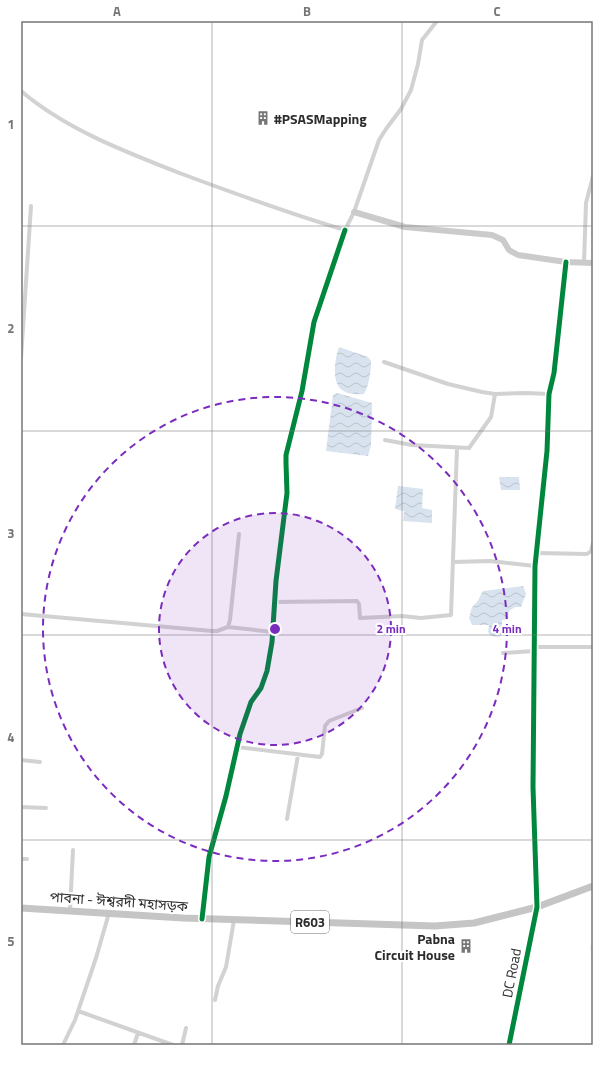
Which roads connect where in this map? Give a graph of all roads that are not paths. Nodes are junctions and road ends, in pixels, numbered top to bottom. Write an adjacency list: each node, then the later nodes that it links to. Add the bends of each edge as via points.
1 (437, 21): 5 (street, via 422,40 411,90 379,140)
2 (21, 90): 6 (street, via 73,127 140,158 286,212)
3 (593, 176): 8 (street, via 586,203)
4 (31, 206): 10 (street)
5 (354, 212): 6 (street); 7 (street, via 405,227 492,235 503,240 509,250 518,255)
6 (345, 230): 21 (street, via 314,322 302,391 286,455 287,493)
7 (566, 262): 8 (street); 13 (street, DC Road, via 554,373)
8 (584, 263): 9 (street)
9 (593, 263)
10 (21, 358)
11 (384, 362): 12 (street, via 448,384)
12 (495, 394): 13 (street); 15 (street, via 491,417 472,445 469,448)
13 (549, 394): 18 (street, DC Road, via 547,451)
14 (385, 440): 15 (street)
15 (456, 448): 19 (street)
16 (238, 534): 23 (street)
17 (593, 543): 18 (street, via 587,554)
18 (537, 553): 20 (street, DC Road)
19 (453, 562): 20 (street); 21 (street, via 449,616 360,618 357,601)
20 (535, 566): 26 (street, DC Road)
21 (275, 602): 24 (street)
22 (21, 614): 23 (street, via 212,631)
23 (228, 626): 24 (street)
24 (273, 632): 29 (street, via 267,671 261,688 251,702)
25 (593, 647): 26 (street)
26 (534, 649): 27 (street); 40 (street, DC Road, via 533,787)
27 (502, 653)
28 (362, 708): 30 (street, via 330,721 325,726 320,757)
29 (237, 747): 30 (street); 44 (street, via 209,857)
30 (298, 755): 35 (street)
31 (21, 760): 32 (street)
32 (40, 762)
33 (21, 807): 34 (street)
34 (46, 808)
35 (287, 819)
36 (73, 850): 42 (street)
37 (21, 859): 38 (street)
38 (27, 860)
39 (593, 886): 40 (main road, পাবনা - ঈশ্বরদী মহাসড়ক / R603)
40 (537, 907): 45 (main road, পাবনা - ঈশ্বরদী মহাসড়ক / R603, via 474,923 435,926); 54 (street, DC Road)
41 (21, 908): 42 (main road, পাবনা - ঈশ্বরদী মহাসড়ক / R603)
42 (70, 910): 43 (main road, পাবনা - ঈশ্বরদী মহাসড়ক / R603)
43 (109, 913): 44 (main road, পাবনা - ঈশ্বরদী মহাসড়ক / R603); 47 (street)
44 (202, 919): 45 (main road, পাবনা - ঈশ্বরদী মহাসড়ক / R603)
45 (234, 920): 46 (street, via 226,967)
46 (215, 1000)
47 (78, 1011): 49 (street); 50 (street)
48 (186, 1028): 53 (street)
49 (138, 1033): 51 (street); 52 (street)
50 (63, 1045)
51 (134, 1045)
52 (173, 1045)
53 (182, 1045)
54 (509, 1045)

